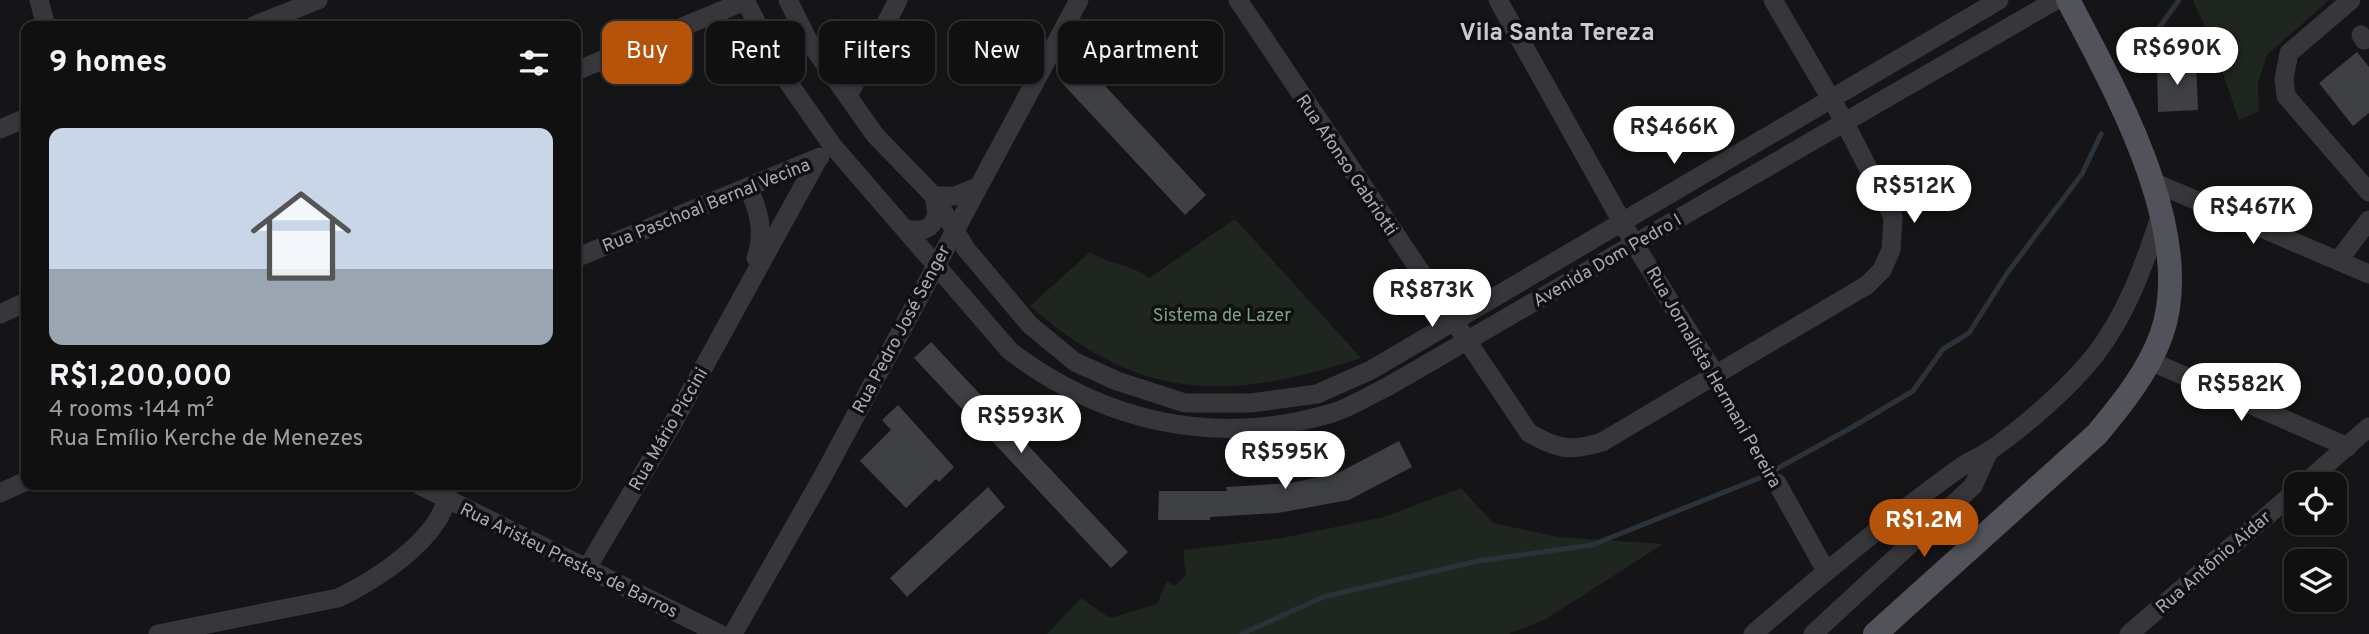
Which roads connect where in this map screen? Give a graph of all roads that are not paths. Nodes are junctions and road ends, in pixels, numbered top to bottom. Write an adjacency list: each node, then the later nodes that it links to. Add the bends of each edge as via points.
1 (39, 0): 15 (street)
2 (318, 0): 16 (street)
3 (788, 0): 21 (street, Avenida Dom Pedro I)
4 (898, 0): 17 (street)
5 (1079, 0): 18 (street, Rua Pedro José Senger)
6 (1095, 0): 19 (street, Rua Pedro José Senger)
7 (1238, 0): 50 (street, Rua Afonso Gabriotti)
8 (1498, 0): 38 (street, Rua Jornalista Hermani Pereira)
9 (1773, 0): 26 (street, Rua Afonso Gabriotti)
10 (1999, 0): 26 (street, Avenida Dom Pedro I)
11 (2056, 0): 28 (street, Avenida Dom Pedro I)
12 (2068, 0): 32 (main road, via 2128,118)
13 (2351, 0): 35 (street, via 2289,53 2284,79 2286,96)
14 (745, 1): 22 (street); 30 (street, Avenida Dom Pedro I, via 783,75)
15 (45, 21)
16 (266, 21)
17 (888, 21)
18 (1068, 21)
19 (1070, 21)
20 (1058, 40): 34 (street, Rua Pedro José Senger)
21 (819, 54)
22 (581, 69)
23 (840, 84): 25 (street, Avenida Dom Pedro I)
24 (855, 84): 25 (street)
25 (848, 96): 36 (street, Avenida Dom Pedro I, via 875,135)
26 (1830, 97): 28 (street, Rua Afonso Gabriotti); 38 (street, Avenida Dom Pedro I)
27 (21, 120): 29 (street)
28 (1844, 121): 42 (street, Avenida Dom Pedro I); 53 (street, Rua Afonso Gabriotti, via 1893,217 1891,250 1882,270 1867,285)
29 (0, 129)
30 (832, 145): 31 (street, Rua Paschoal Bernal Vecina); 40 (street, Avenida Dom Pedro I)
31 (817, 161): 33 (street, Rua Paschoal Bernal Vecina); 47 (street, Rua Mário Piccini)
32 (2153, 182): 37 (main road); 44 (street)
33 (748, 187): 43 (street, Rua Paschoal Bernal Vecina); 47 (street, Rua Mário Piccini, via 762,230)
34 (977, 187): 36 (street, via 955,196); 41 (street, Rua Pedro José Senger)
35 (2369, 192)
36 (934, 196): 40 (street, via 937,214 930,226); 41 (street, Avenida Dom Pedro I)
37 (2160, 216): 52 (main road, via 2168,259 2168,308); 56 (street, via 2132,292 2093,358)
38 (1621, 220): 42 (street, Rua Jornalista Hermani Pereira); 50 (street, Avenida Dom Pedro I)
39 (2369, 220): 44 (street)
40 (905, 229): 45 (street, Avenida Dom Pedro I)
41 (954, 229): 45 (street, Rua Pedro José Senger); 50 (street, Avenida Dom Pedro I, via 1030,325 1075,362 1117,381 1185,402 1251,403 1317,394 1371,370)
42 (1635, 244): 51 (street, Avenida Dom Pedro I); 53 (street, Rua Jornalista Hermani Pereira)
43 (581, 256)
44 (2338, 261): 46 (street)
45 (935, 265): 51 (street, Avenida Dom Pedro I, via 1010,351 1041,374 1098,403 1186,426 1252,430 1331,414); 67 (street, Rua Pedro José Senger)
46 (2369, 275)
47 (745, 289): 63 (street, Rua Mário Piccini)
48 (21, 304): 49 (street)
49 (0, 314)
50 (1451, 321): 51 (street, Rua Afonso Gabriotti)
51 (1466, 342): 53 (street, Rua Afonso Gabriotti, via 1529,433 1552,446 1579,449 1602,442)
52 (2150, 361): 55 (street); 70 (main road, via 2098,434)
53 (1715, 374)
54 (2369, 427): 55 (street)
55 (2348, 447): 57 (street)
56 (1989, 451): 64 (street); 69 (street, via 1973,486)
57 (2318, 472)
58 (21, 483): 61 (street)
59 (1777, 483): 64 (street, Rua Jornalista Hermani Pereira)
60 (446, 492): 63 (street, Rua Aristeu Prestes de Barros); 65 (street, via 444,510 432,528 356,590 338,598)
61 (0, 493)
62 (2284, 501): 71 (street, Rua Antônio Aidar)
63 (587, 568): 66 (street, Rua Aristeu Prestes de Barros)
64 (1826, 571): 68 (street)
65 (158, 634)
66 (720, 634)
67 (733, 634)
68 (1753, 634)
69 (1813, 634)
70 (1875, 634)
71 (2129, 634)

